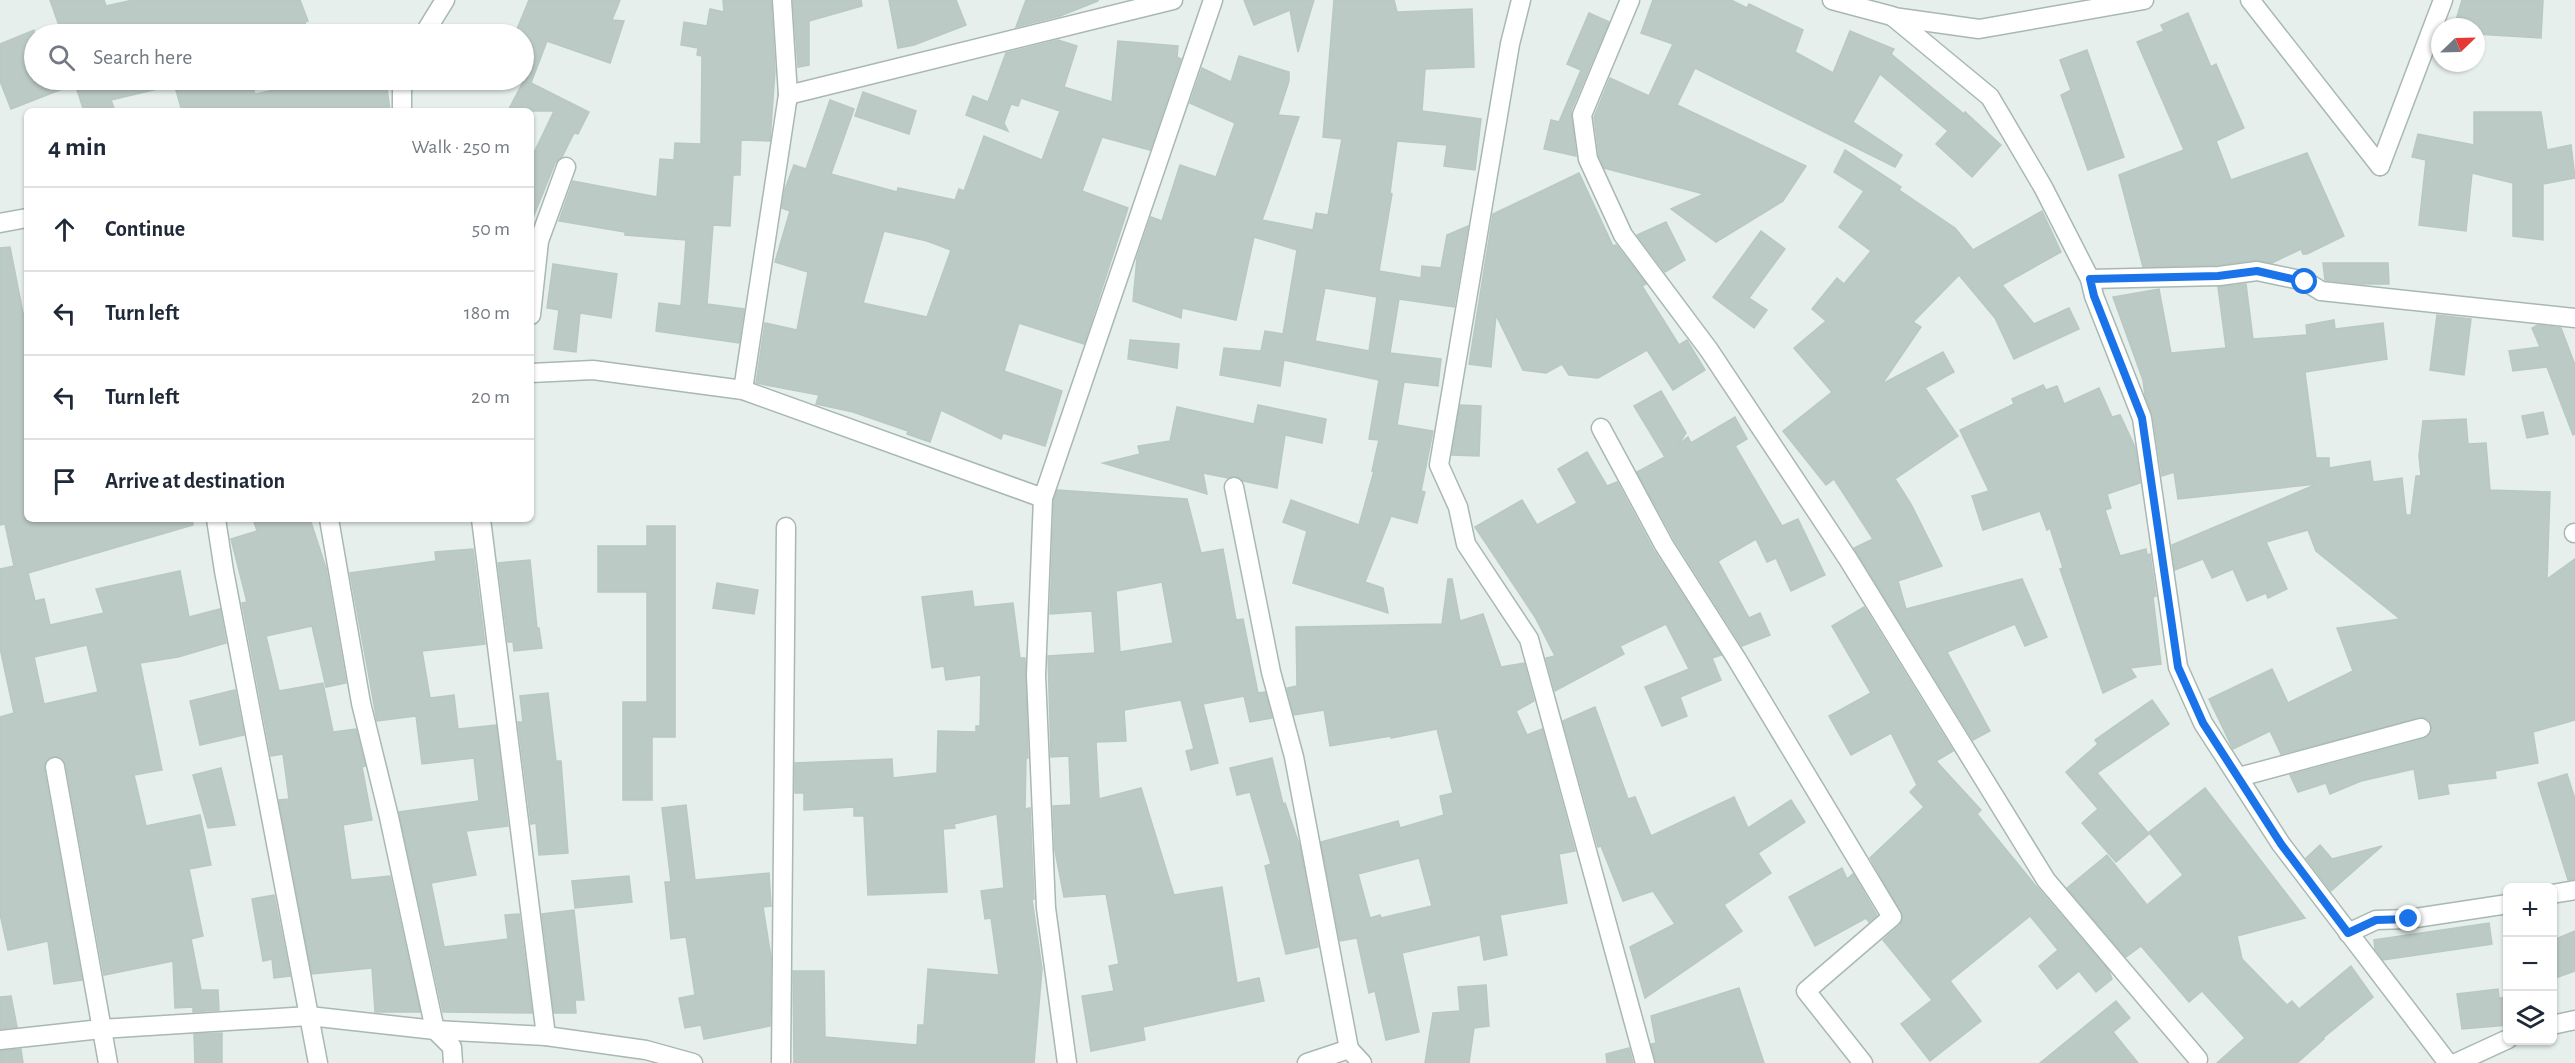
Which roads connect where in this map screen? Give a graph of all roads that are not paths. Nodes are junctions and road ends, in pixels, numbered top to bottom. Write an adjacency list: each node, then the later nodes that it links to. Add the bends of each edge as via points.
1 (445, 0): 12 (street)
2 (782, 0): 14 (street)
3 (1173, 0): 14 (street)
4 (1213, 0): 26 (street)
5 (1521, 0): 56 (street, via 1510,44 1439,465 1458,507 1466,544 1529,639)
6 (1630, 0): 47 (street, via 1582,115 1588,159 1623,235 1709,350 1848,559 2046,880)
7 (1832, 0): 11 (street)
8 (2144, 0): 11 (street, via 1979,29)
9 (2250, 0): 10 (street, via 2380,166)
10 (2444, 0)
11 (1892, 16): 19 (street, via 1990,97 2043,187)
12 (430, 24)
13 (402, 90): 15 (street)
14 (788, 95): 23 (street)
15 (402, 108)
16 (566, 167): 20 (street, via 539,241)
17 (24, 219): 18 (street)
18 (0, 223)
19 (2090, 279): 21 (street, via 2218,276 2257,271 2305,282 2321,291); 33 (street, via 2142,418 2178,667 2203,723)
20 (534, 287)
21 (2575, 318)
22 (534, 373): 23 (street, via 593,370)
23 (743, 390): 26 (street)
24 (1601, 428): 57 (street, via 1664,545 1892,917 1806,991)
25 (1234, 487): 46 (street, via 1271,672 1294,757)
26 (1043, 498): 53 (street, via 1036,675 1046,908)
27 (216, 522): 38 (street)
28 (329, 522): 42 (street, via 361,703)
29 (481, 522): 43 (street)
30 (786, 527): 52 (street)
31 (2421, 728): 33 (street)
32 (55, 768): 41 (street)
33 (2239, 777): 37 (street, via 2281,844)
34 (2575, 890): 35 (street)
35 (2557, 893)
36 (2503, 905): 37 (street, via 2376,920)
37 (2348, 933): 58 (street)
38 (309, 1016): 41 (street); 42 (street); 49 (street)
39 (2575, 1020): 40 (street)
40 (2557, 1024)
41 (101, 1029): 44 (street); 48 (street)
42 (435, 1030): 43 (street); 50 (street, via 452,1047)
43 (546, 1036): 51 (street, via 646,1050)
44 (0, 1040)
45 (2503, 1041): 59 (street)
46 (1349, 1049): 54 (street); 55 (street)
47 (2198, 1059)
48 (108, 1063)
49 (318, 1063)
50 (453, 1063)
51 (693, 1063)
52 (781, 1063)
53 (1067, 1063)
54 (1307, 1063)
55 (1362, 1063)
56 (1645, 1063)
57 (1863, 1063)
58 (2448, 1063)
59 (2456, 1063)

